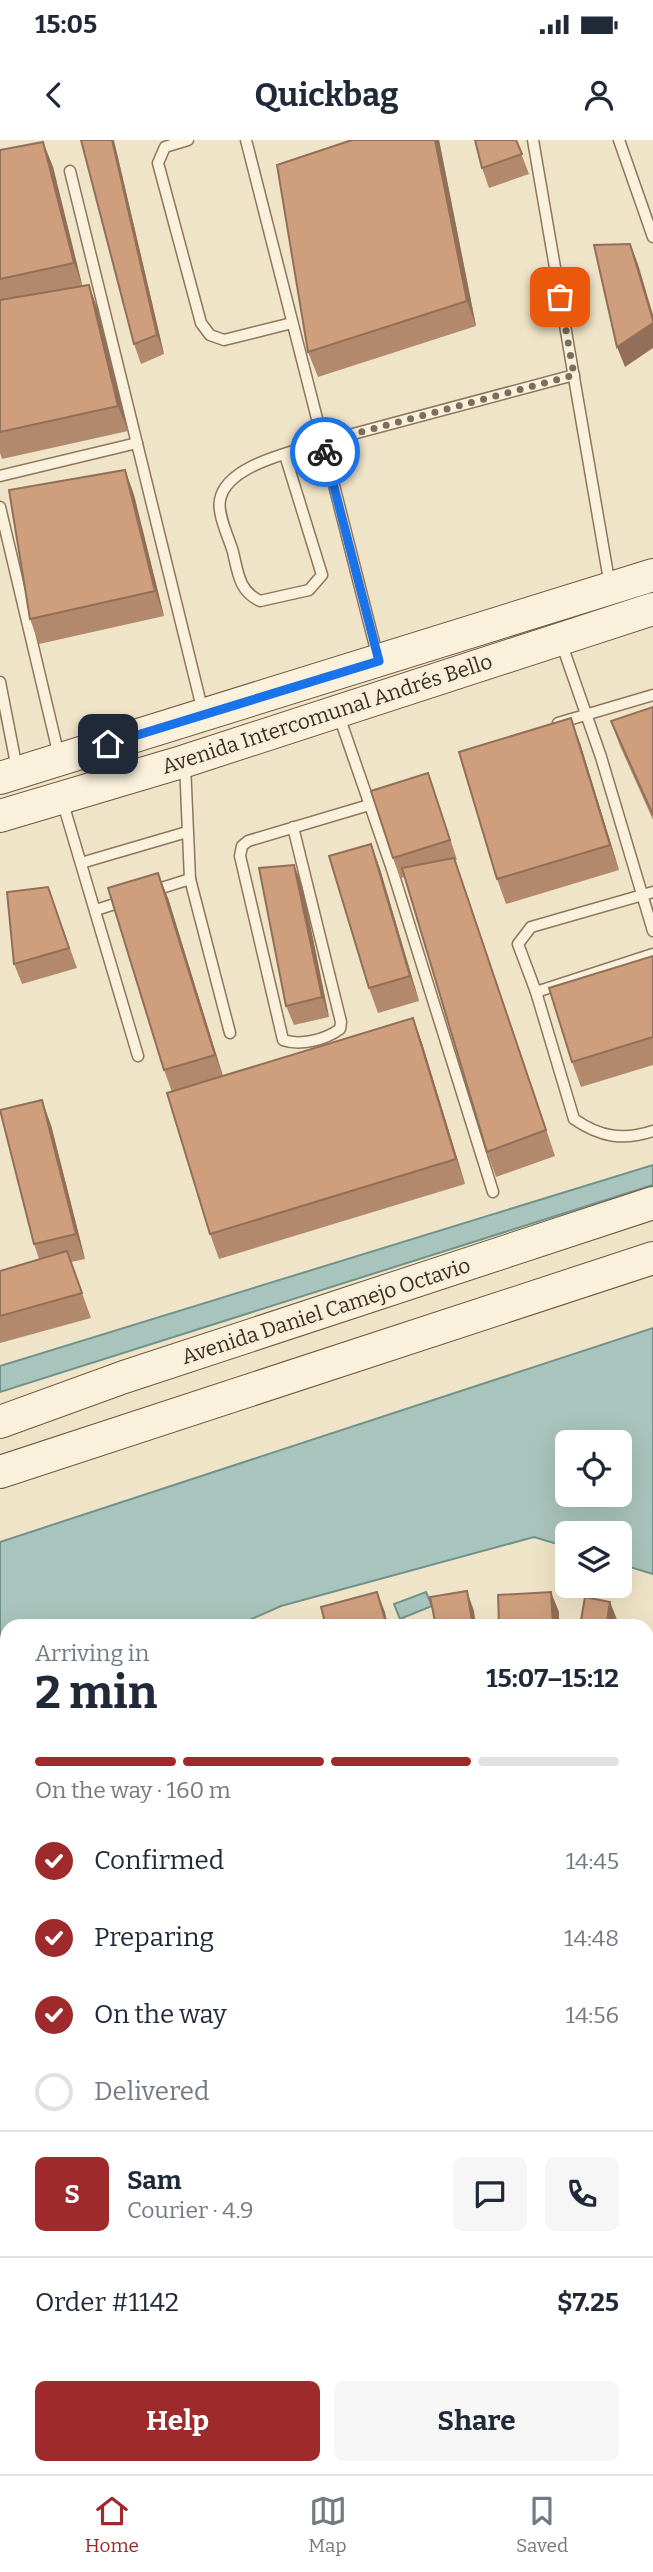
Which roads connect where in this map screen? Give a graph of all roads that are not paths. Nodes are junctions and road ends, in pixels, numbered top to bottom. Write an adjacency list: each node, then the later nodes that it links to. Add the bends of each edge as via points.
1 (188, 140): 9 (lane, via 166,147 158,163 201,323 210,335 224,340)
2 (246, 140): 9 (lane)
3 (533, 140): 10 (lane)
4 (619, 140): 6 (lane)
5 (70, 171): 7 (lane)
6 (653, 237)
7 (100, 292): 8 (lane); 12 (lane)
8 (87, 295)
9 (292, 323): 11 (lane)
10 (574, 375): 11 (lane); 17 (lane)
11 (323, 442): 13 (lane); 20 (lane)
12 (137, 443): 14 (lane); 24 (lane)
13 (285, 455): 13 (lane, via 246,469 226,483 219,502 243,589 260,601 309,590 322,575)
14 (0, 476)
15 (0, 507): 27 (lane)
16 (653, 575): 17 (main road, Avenida Intercomunal Andrés Bello)
17 (611, 589): 20 (main road, Avenida Intercomunal Andrés Bello)
18 (653, 609): 19 (main road, Avenida Intercomunal Andrés Bello)
19 (560, 640): 23 (main road, Avenida Intercomunal Andrés Bello); 25 (lane)
20 (379, 661): 24 (main road, Avenida Intercomunal Andrés Bello)
21 (0, 682): 29 (lane)
22 (653, 695): 25 (lane)
23 (337, 711): 28 (main road, Avenida Intercomunal Andrés Bello); 31 (lane)
24 (204, 715): 27 (main road, Avenida Intercomunal Andrés Bello)
25 (584, 716): 26 (lane); 38 (lane)
26 (546, 727)
27 (60, 759): 29 (main road, Avenida Intercomunal Andrés Bello)
28 (185, 761): 30 (main road, Avenida Intercomunal Andrés Bello); 34 (lane)
29 (9, 775)
30 (62, 797): 32 (main road, Avenida Intercomunal Andrés Bello); 35 (lane)
31 (369, 805): 33 (lane); 47 (lane)
32 (0, 816)
33 (293, 827): 33 (lane, via 248,841 240,856 283,1040 291,1043 330,1036 340,1030 341,1022)
34 (187, 832): 35 (lane); 36 (lane)
35 (81, 863): 40 (lane)
36 (190, 879): 37 (lane); 44 (lane)
37 (143, 894)
38 (647, 894): 41 (lane); 43 (lane, via 531,927 518,944)
39 (131, 898): 40 (lane)
40 (96, 910): 45 (lane)
41 (653, 931)
42 (653, 954): 43 (lane)
43 (536, 992): 46 (lane, via 574,1119 610,1137)
44 (230, 1033)
45 (138, 1056)
46 (653, 1131)
47 (493, 1192)
48 (653, 1203): 50 (main road, Avenida Daniel Camejo Octavio)
49 (653, 1258): 51 (main road)
50 (0, 1422)
51 (0, 1472)

